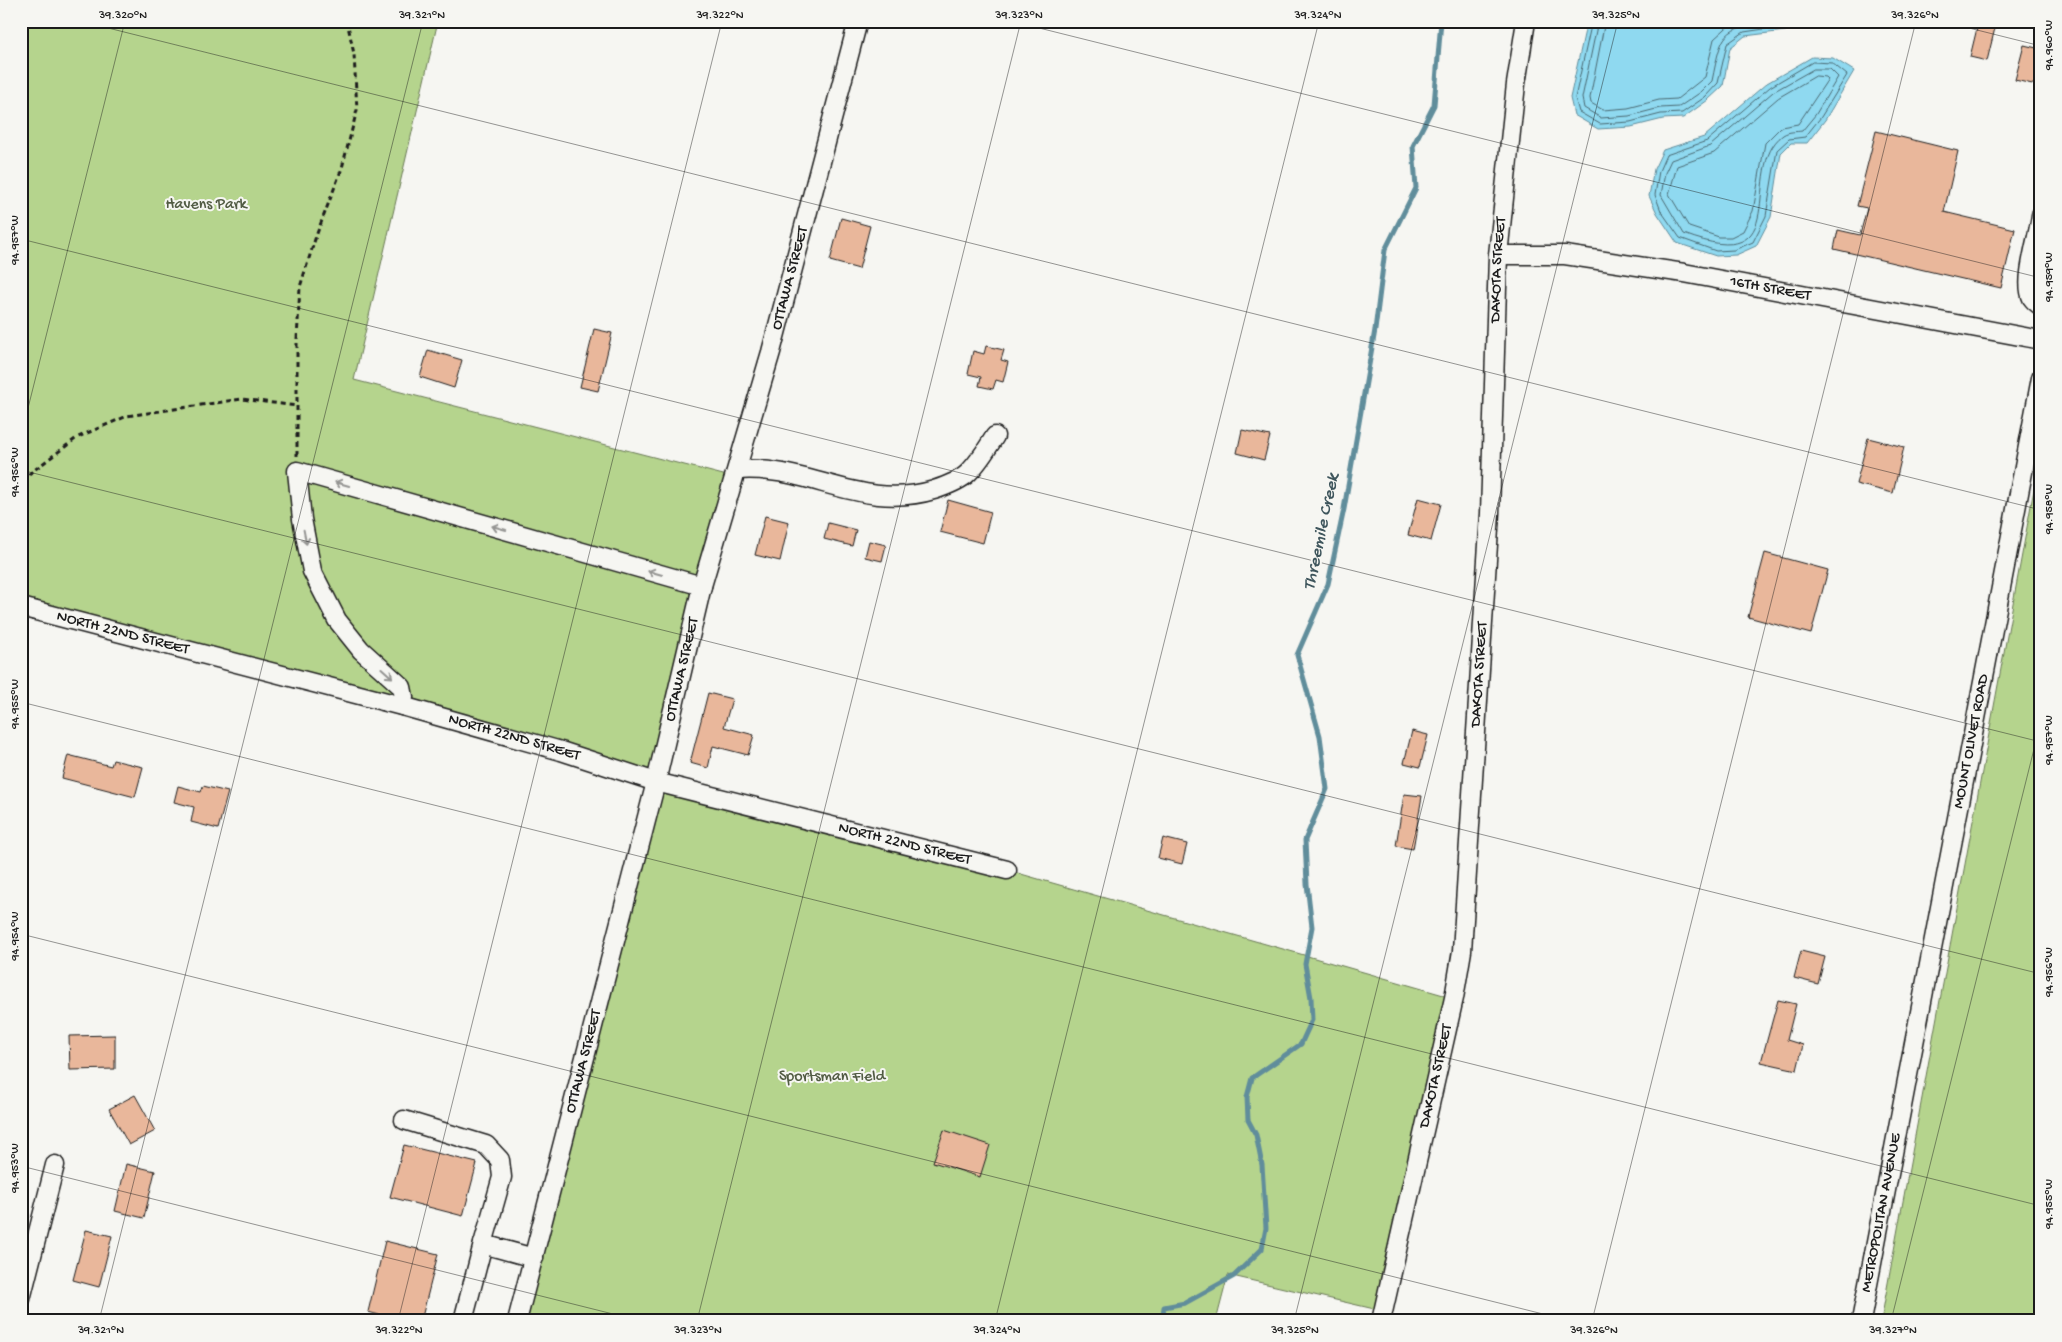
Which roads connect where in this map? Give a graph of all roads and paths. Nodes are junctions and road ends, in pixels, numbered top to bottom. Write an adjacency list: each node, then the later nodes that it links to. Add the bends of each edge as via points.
1 (347, 21): 9 (path, via 354,54 357,110 342,168 300,286)
2 (858, 21): 11 (street, OTTAWA STREET)
3 (1526, 21): 5 (street, DAKOTA STREET)
4 (2041, 215): 6 (street, via 2030,289 2032,299)
5 (1498, 255): 7 (street, 16TH STREET, via 1565,255 1684,272); 27 (street, DAKOTA STREET, via 1490,513 1462,951)
6 (2041, 306)
7 (2041, 340)
8 (2041, 378): 19 (street, MOUNT OLIVET ROAD)
9 (297, 406): 12 (path); 13 (path, via 242,399 128,416 78,437)
10 (995, 436): 11 (street, via 967,474 945,487 912,496 876,496 770,470)
11 (737, 470): 14 (street, OTTAWA STREET)
12 (297, 472): 14 (street, one-way to 12); 16 (street, one-way to 16, via 312,572 337,620 361,650 402,687)
13 (21, 480)
14 (702, 586): 17 (street, OTTAWA STREET)
15 (21, 607): 16 (street, NORTH 22ND STREET)
16 (402, 706): 17 (street, NORTH 22ND STREET)
17 (656, 782): 18 (street, NORTH 22ND STREET); 23 (street, OTTAWA STREET)
18 (1007, 870)
19 (1902, 1104): 28 (street, METROPOLITAN AVENUE)
20 (404, 1120): 22 (street, via 486,1144 500,1160 502,1177)
21 (55, 1165): 24 (street)
22 (483, 1244): 23 (street); 25 (street)
23 (534, 1258): 26 (street, OTTAWA STREET)
24 (21, 1299)
25 (462, 1321)
26 (517, 1321)
27 (1380, 1321)
28 (1860, 1321)

